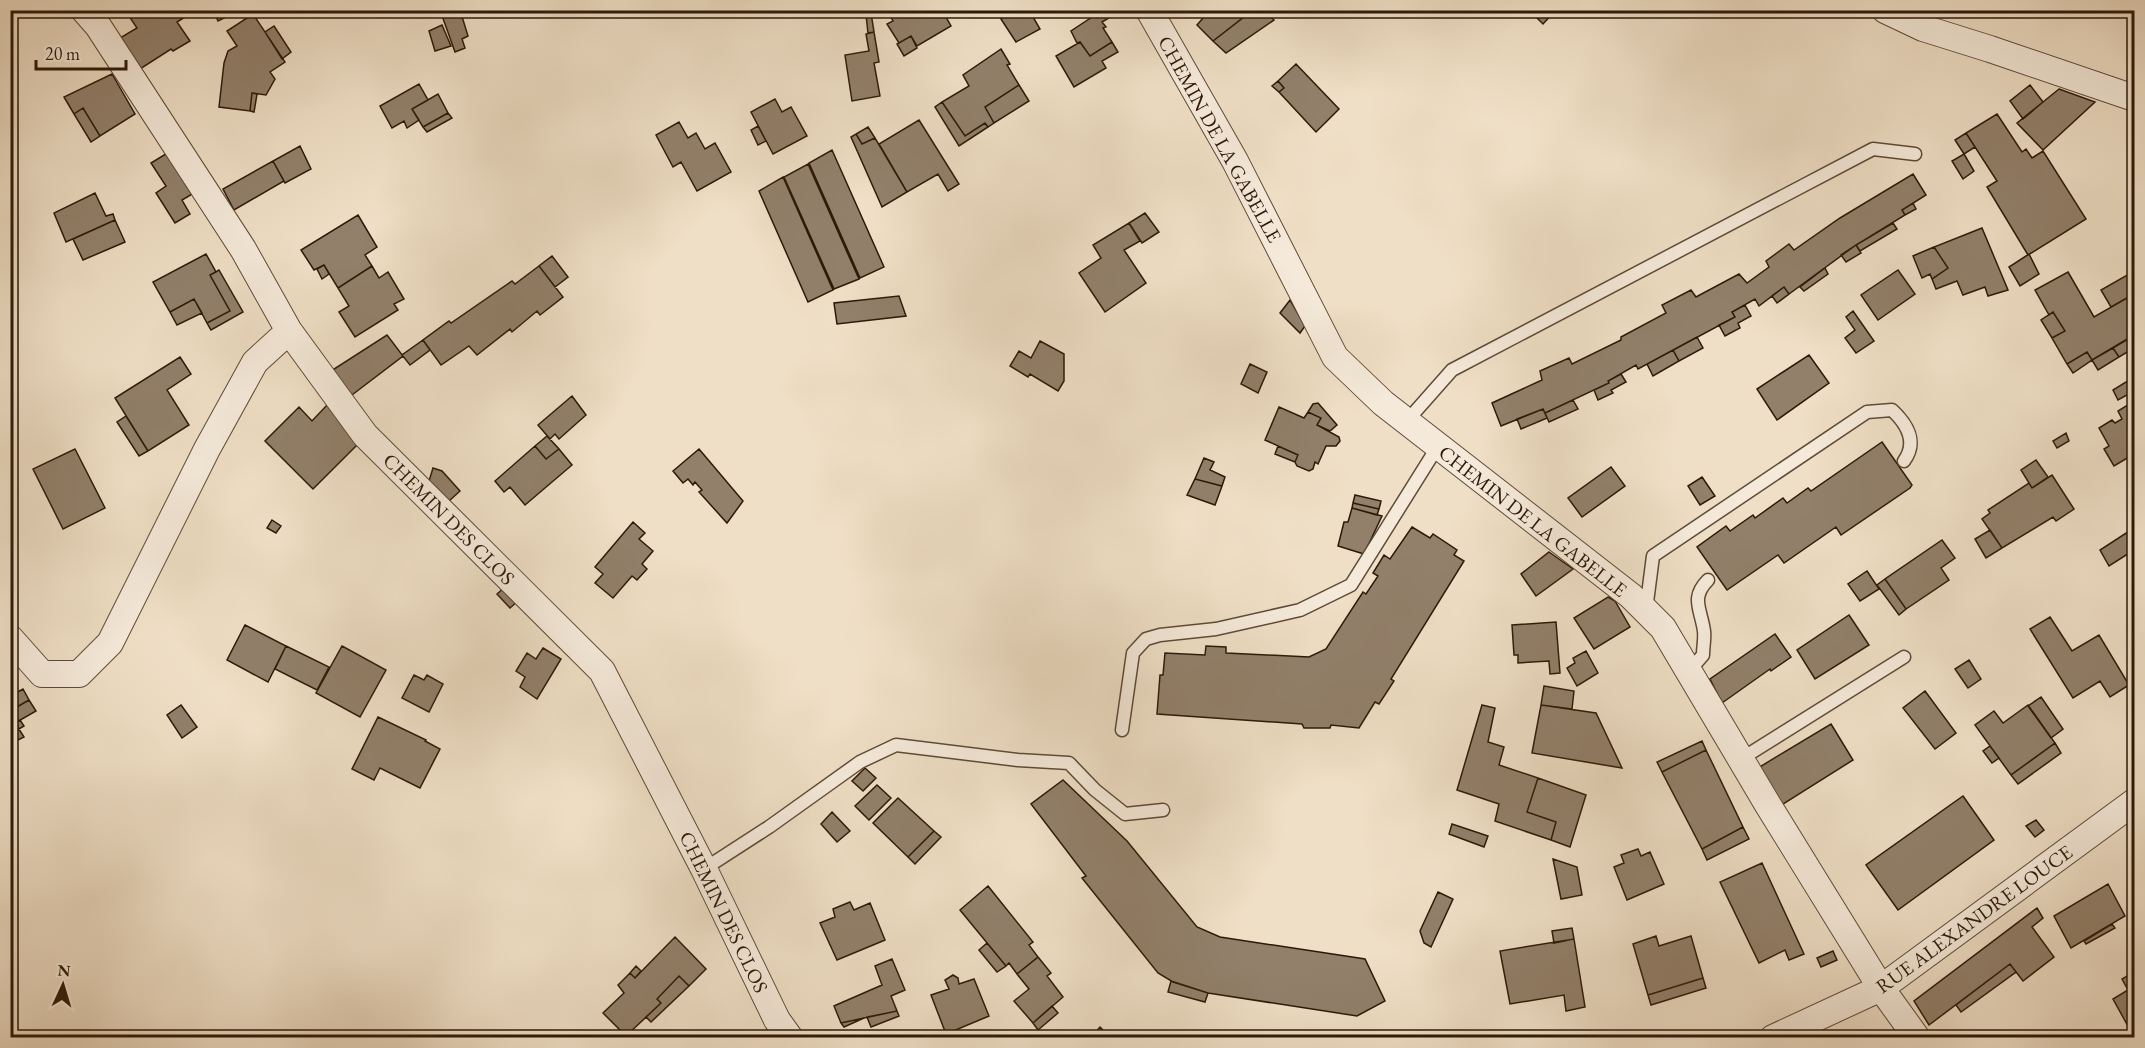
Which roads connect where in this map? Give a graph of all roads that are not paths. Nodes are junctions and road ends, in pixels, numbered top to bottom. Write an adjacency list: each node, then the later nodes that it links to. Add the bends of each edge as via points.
1 (84, 10): 6 (street, CHEMIN DES CLOS, via 190,164)
2 (1149, 10): 7 (street, CHEMIN DE LA GABELLE, via 1235,161 1335,357)
3 (1885, 10): 4 (street, via 1923,28)
4 (2134, 98)
5 (1915, 154): 7 (lane, via 1873,149 1452,370)
6 (289, 331): 12 (street, via 255,362 110,643 79,674 42,674); 19 (street, CHEMIN DES CLOS, via 365,435 602,671)
7 (1406, 422): 8 (street, CHEMIN DE LA GABELLE)
8 (1438, 446): 11 (street, CHEMIN DE LA GABELLE); 15 (lane, via 1351,585 1300,610 1216,629 1146,639 1133,653)
9 (1904, 461): 11 (lane, via 1910,453 1910,437 1904,422 1892,410 1867,412 1653,556)
10 (1708, 580): 14 (lane, via 1697,597 1704,632 1703,655)
11 (1646, 611): 14 (street, CHEMIN DE LA GABELLE, via 1663,628)
12 (10, 638)
13 (1904, 657): 16 (lane)
14 (1689, 671): 16 (street, CHEMIN DE LA GABELLE)
15 (1122, 730)
16 (1741, 759): 20 (street, CHEMIN DE LA GABELLE)
17 (2134, 802): 20 (street, RUE ALEXANDRE LOUCE)
18 (1164, 810): 19 (lane, via 1125,814 1069,764 896,745 860,762)
19 (704, 869): 21 (street, CHEMIN DES CLOS, via 777,1020)
20 (1881, 988): 22 (street, RUE ALEXANDRE LOUCE); 23 (street, CHEMIN DE LA GABELLE)
21 (790, 1038)
22 (1773, 1038)
23 (1917, 1038)

